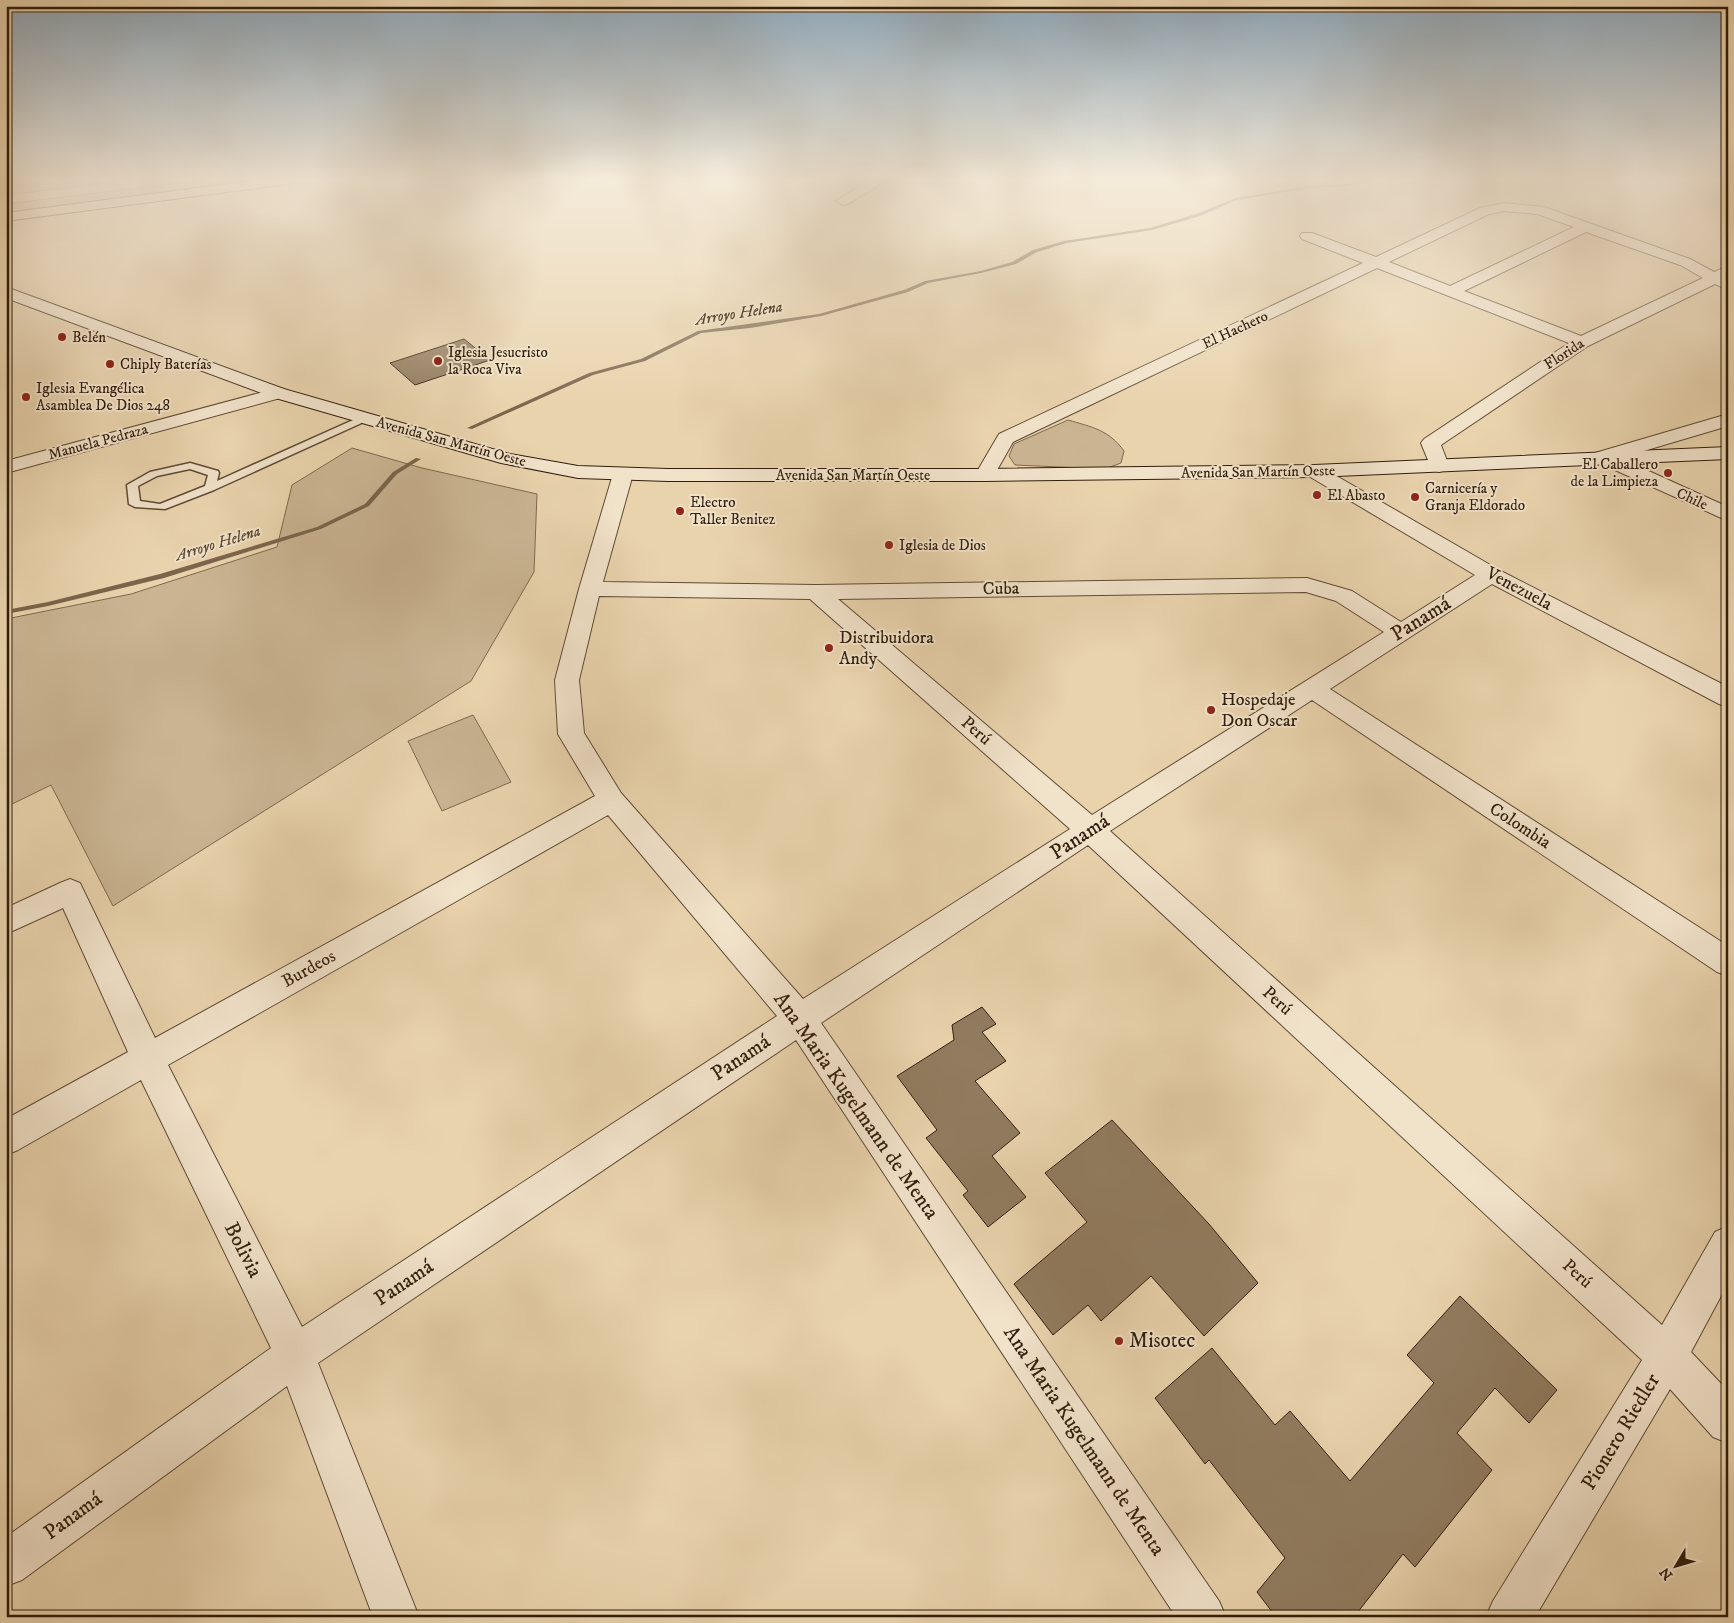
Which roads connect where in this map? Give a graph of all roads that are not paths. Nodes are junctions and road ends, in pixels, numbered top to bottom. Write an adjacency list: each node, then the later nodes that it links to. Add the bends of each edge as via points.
1 (1357, 256): 5 (street)
2 (1391, 256): 5 (street, El Hachero)
3 (1525, 256): 8 (street)
4 (1668, 256): 6 (street, El Hachero)
5 (1376, 263): 8 (street); 19 (street, El Hachero, via 1006,438)
6 (1724, 278): 9 (street, Florida)
7 (6, 292): 10 (street, Avenida San Martín Oeste)
8 (1450, 292): 9 (street)
9 (1582, 342): 16 (street, Florida, via 1431,442)
10 (278, 393): 11 (street, Avenida San Martín Oeste); 15 (street, Manuela Pedraza)
11 (362, 419): 18 (street, Avenida San Martín Oeste, via 508,459 578,472); 20 (lane)
12 (1728, 420): 14 (street)
13 (1728, 453): 14 (street, Avenida San Martín Oeste)
14 (1602, 458): 16 (street, Avenida San Martín Oeste); 21 (street, Chile)
15 (8, 466)
16 (1439, 466): 17 (street, Avenida San Martín Oeste)
17 (1314, 471): 19 (street, Avenida San Martín Oeste); 22 (street, Venezuela)
18 (622, 474): 19 (street, Avenida San Martín Oeste); 23 (street, Ana Maria Kugelmann de Menta)
19 (985, 475)
20 (210, 488): 20 (lane, via 161,507 135,504 132,485 154,474 190,466 214,473)
21 (1728, 515)
22 (1491, 575): 25 (street, Panamá); 27 (street, Venezuela)
23 (590, 589): 24 (street, Cuba); 28 (street, Ana Maria Kugelmann de Menta, via 567,680 571,734)
24 (816, 592): 25 (street, Cuba, via 1307,586 1344,596); 29 (street, Perú)
25 (1400, 632): 26 (street, Panamá)
26 (1313, 689): 29 (street, Panamá); 31 (street, Colombia)
27 (1728, 698)
28 (611, 800): 32 (street, Ana Maria Kugelmann de Menta); 33 (street, Burdeos)
29 (1090, 830): 32 (street, Panamá); 37 (street, Perú)
30 (6, 922): 33 (street, Bolivia, via 70,891)
31 (1728, 963)
32 (800, 1019): 36 (street, Panamá); 41 (street, Ana Maria Kugelmann de Menta)
33 (148, 1059): 34 (street, Burdeos); 36 (street, Bolivia)
34 (6, 1138)
35 (1728, 1244): 37 (street, Pionero Riedler)
36 (295, 1355): 39 (street, Panamá); 40 (street, Bolivia)
37 (1667, 1356): 38 (street, Perú); 42 (street, Pionero Riedler)
38 (1728, 1422)
39 (6, 1564)
40 (396, 1617)
41 (1203, 1617)
42 (1509, 1617)

